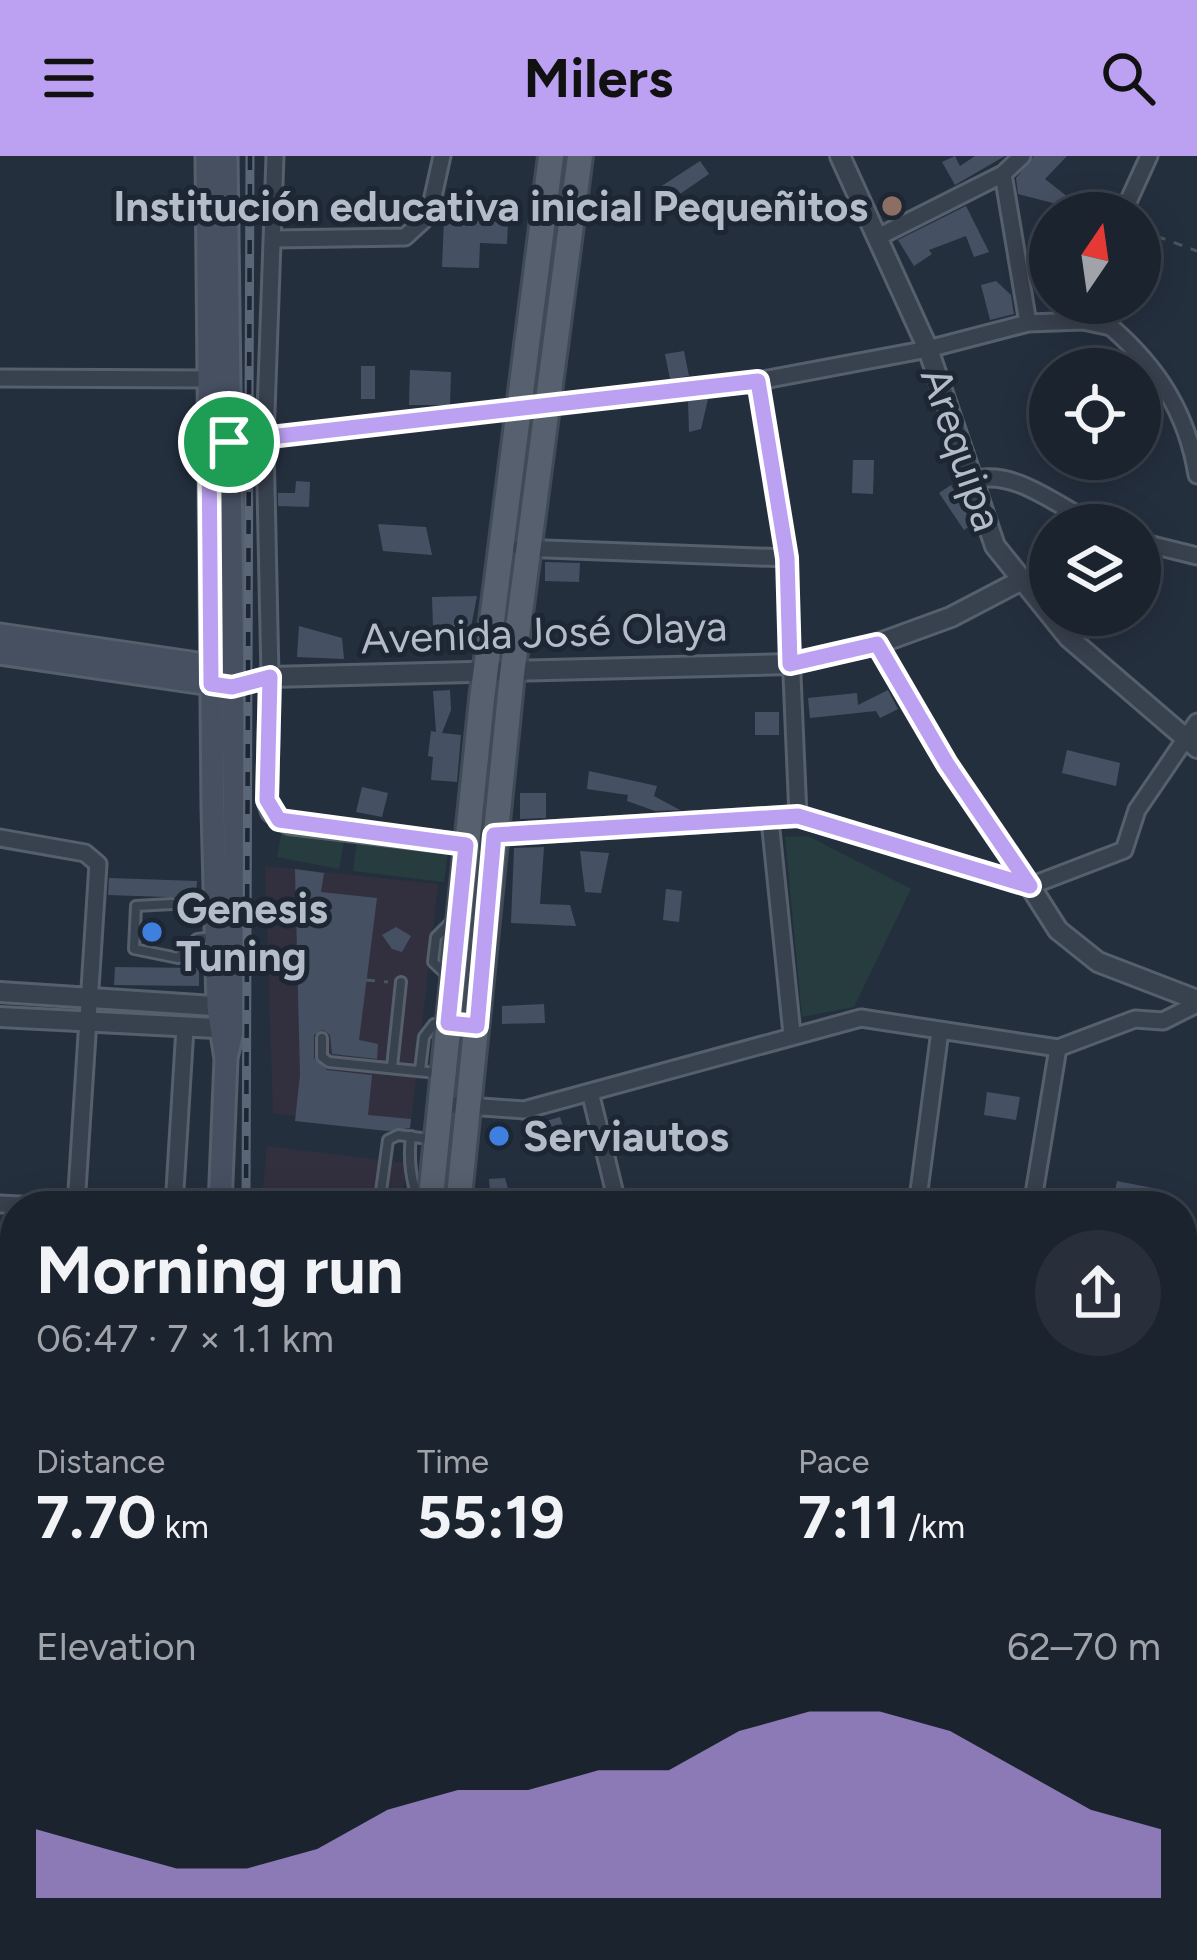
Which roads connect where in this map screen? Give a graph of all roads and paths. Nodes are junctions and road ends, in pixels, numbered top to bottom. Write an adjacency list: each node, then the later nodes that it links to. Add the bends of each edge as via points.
1 (208, 156): 21 (main road)
2 (226, 156): 26 (main road)
3 (275, 156): 13 (street)
4 (442, 156): 13 (street, via 429,215 405,237)
5 (551, 156): 24 (main road)
6 (580, 156): 23 (main road)
7 (840, 156): 12 (street, Arequipa)
8 (1022, 156): 10 (street)
9 (1149, 156): 11 (street)
10 (1003, 174): 12 (street); 16 (street)
11 (1133, 192)
12 (880, 236): 19 (street, Arequipa)
13 (275, 238): 25 (street)
14 (1161, 238): 15 (path)
15 (1197, 251)
16 (1028, 323): 18 (street); 19 (street)
17 (1111, 324): 18 (street)
18 (1111, 327): 27 (street, via 1144,356 1178,407)
19 (928, 349): 22 (street); 28 (street, Arequipa)
20 (0, 378): 21 (street)
21 (208, 379): 26 (main road)
22 (758, 381): 23 (street); 34 (street)
23 (547, 407): 24 (street); 32 (main road)
24 (519, 409): 25 (street); 30 (main road)
25 (265, 440): 26 (street); 44 (street)
26 (219, 443): 43 (main road)
27 (1197, 476)
28 (971, 481): 29 (street, via 1010,480); 35 (street, Arequipa, via 995,546)
29 (1056, 504)
30 (500, 547): 32 (street); 41 (main road)
31 (1161, 547): 33 (street)
32 (529, 549): 34 (street); 42 (main road)
33 (1197, 556)
34 (787, 558): 40 (street)
35 (1020, 581): 37 (street, Avenida José Olaya); 45 (street, Arequipa, via 1102,672)
36 (0, 635): 39 (main road, Avenida José Olaya)
37 (877, 644): 40 (street, Avenida José Olaya); 51 (street)
38 (0, 653): 39 (main road, Avenida José Olaya)
39 (67, 654): 43 (main road, Avenida José Olaya)
40 (790, 664): 42 (street, Avenida José Olaya); 46 (street)
41 (485, 674): 42 (street, Avenida José Olaya); 44 (street, Avenida José Olaya); 50 (main road)
42 (512, 674): 48 (main road)
43 (221, 677): 44 (street, Avenida José Olaya); 53 (main road); 59 (main road)
44 (270, 677): 50 (street, via 271,812 289,824)
45 (1193, 736): 51 (street, via 1137,810 1124,850)
46 (798, 816): 47 (street); 51 (street)
47 (770, 820): 48 (street); 65 (street)
48 (494, 835): 50 (street); 62 (main road)
49 (0, 838): 56 (street, via 94,856)
50 (466, 845): 61 (main road)
51 (1030, 886): 57 (street, via 1058,930 1098,962)
52 (172, 904): 53 (lane, via 136,906 134,949 178,958 197,939)
53 (216, 937): 59 (main road)
54 (401, 982): 68 (lane)
55 (0, 992): 56 (street)
56 (89, 999): 59 (street); 60 (street)
57 (1197, 1002): 67 (street, via 1162,1021 1135,1019)
58 (0, 1017): 60 (street)
59 (228, 1018): 63 (street); 76 (main road)
60 (88, 1022): 63 (street); 74 (street)
61 (448, 1023): 62 (main road); 69 (main road)
62 (477, 1026): 72 (main road)
63 (185, 1028): 75 (street)
64 (940, 1030): 65 (street, via 862,1018); 67 (street); 82 (street)
65 (792, 1034): 70 (street)
66 (322, 1038): 68 (lane, via 329,1062)
67 (1058, 1048): 83 (street)
68 (392, 1067): 69 (lane)
69 (431, 1072): 71 (main road)
70 (591, 1096): 72 (street, via 524,1110); 81 (street)
71 (441, 1104): 72 (street); 73 (main road)
72 (469, 1107): 80 (main road)
73 (424, 1138): 77 (lane, via 388,1140); 78 (lane, via 408,1164); 79 (main road)
74 (77, 1191)
75 (175, 1191)
76 (221, 1191)
77 (381, 1191)
78 (419, 1191)
79 (429, 1191)
80 (460, 1191)
81 (614, 1191)
82 (919, 1191)
83 (1034, 1191)

